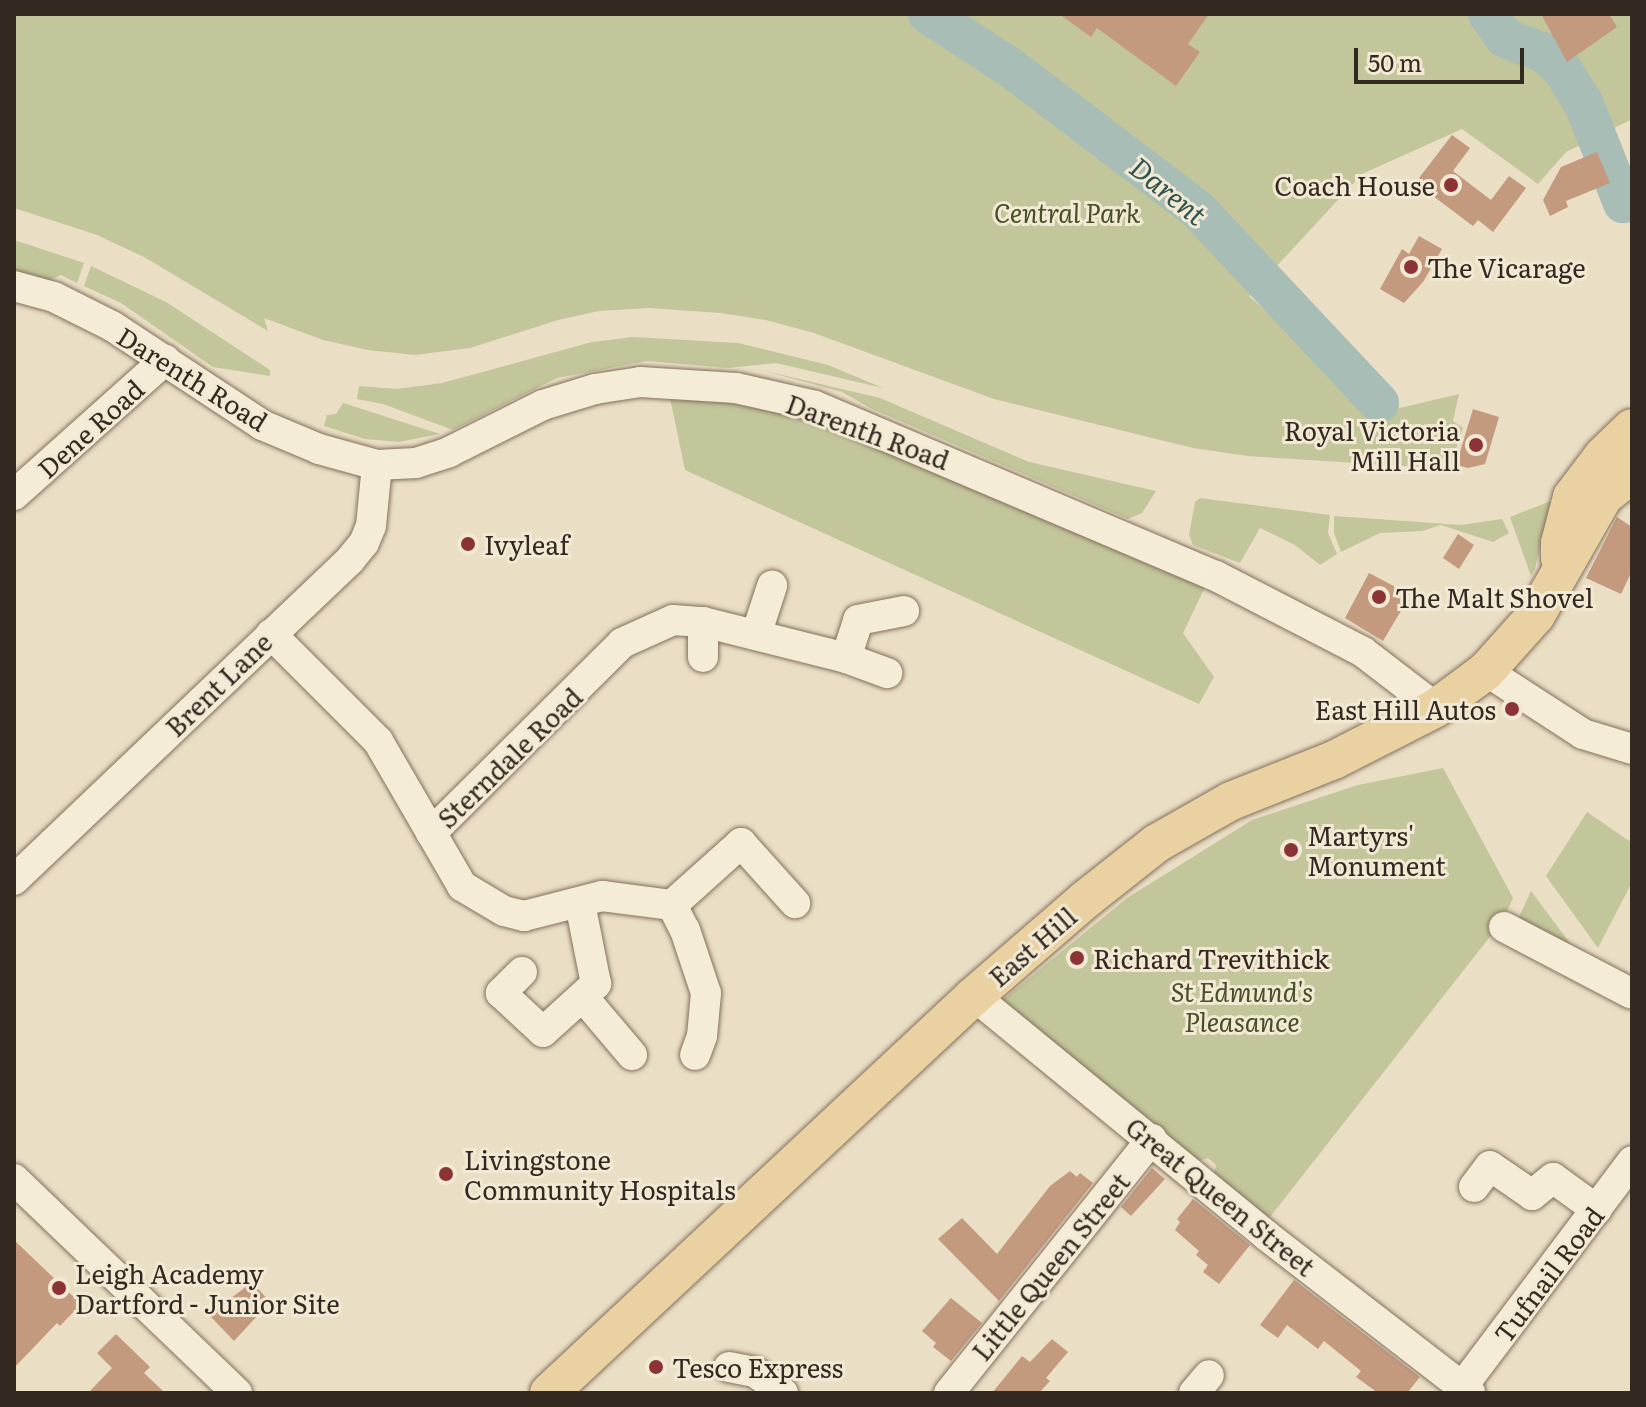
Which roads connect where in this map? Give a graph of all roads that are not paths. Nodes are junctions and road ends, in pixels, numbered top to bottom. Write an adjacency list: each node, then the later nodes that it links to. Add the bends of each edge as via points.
1 (14, 286): 2 (street, Darenth Road, via 77,309)
2 (165, 360): 4 (street, Darenth Road, via 262,425); 6 (street, Dene Road)
3 (1632, 428): 7 (main road, East Hill, via 1572,497 1560,543)
4 (377, 465): 11 (street, Brent Lane, via 374,512 364,543); 17 (street, Darenth Road, via 416,463 543,405 625,384 736,388 815,406 1216,576 1363,652)
5 (1632, 474): 7 (main road, East Hill, via 1604,496)
6 (14, 495)
7 (1560, 573): 15 (main road, East Hill, via 1536,615)
8 (772, 586): 12 (street)
9 (904, 611): 14 (street, via 858,620)
10 (703, 622): 12 (street, Sterndale Road); 13 (street); 19 (street, Sterndale Road, via 673,620 622,643)
11 (271, 634): 19 (street, via 378,741); 20 (street, Brent Lane)
12 (756, 635): 14 (street, Sterndale Road)
13 (703, 657)
14 (846, 658): 16 (street, Sterndale Road)
15 (1486, 671): 17 (main road, East Hill); 18 (street, via 1583,734)
16 (887, 673)
17 (1436, 708): 27 (main road, East Hill, via 1334,760 1231,801 1157,843)
18 (1632, 749)
19 (431, 833): 21 (street, via 462,886 504,911 524,916)
20 (14, 880)
21 (580, 903): 23 (street, via 602,896); 28 (street, via 596,984)
22 (795, 903): 23 (street, via 741,843)
23 (672, 905): 30 (street, via 706,993)
24 (1504, 927): 26 (street)
25 (522, 972): 28 (street, via 501,993 543,1032)
26 (1632, 994)
27 (974, 996): 31 (street, Great Queen Street); 39 (main road, East Hill)
28 (583, 997): 29 (street)
29 (632, 1055)
30 (695, 1055)
31 (1152, 1139): 37 (street, Great Queen Street); 41 (street, Little Queen Street)
32 (1632, 1161): 35 (street, Tufnail Road)
33 (14, 1179): 38 (street)
34 (1474, 1187): 35 (street, via 1490,1166 1532,1195 1553,1178)
35 (1597, 1210): 37 (street, Tufnail Road)
36 (729, 1367): 40 (street, via 755,1372)
37 (1466, 1390)
38 (237, 1393)
39 (549, 1393)
40 (783, 1393)
41 (949, 1393)

